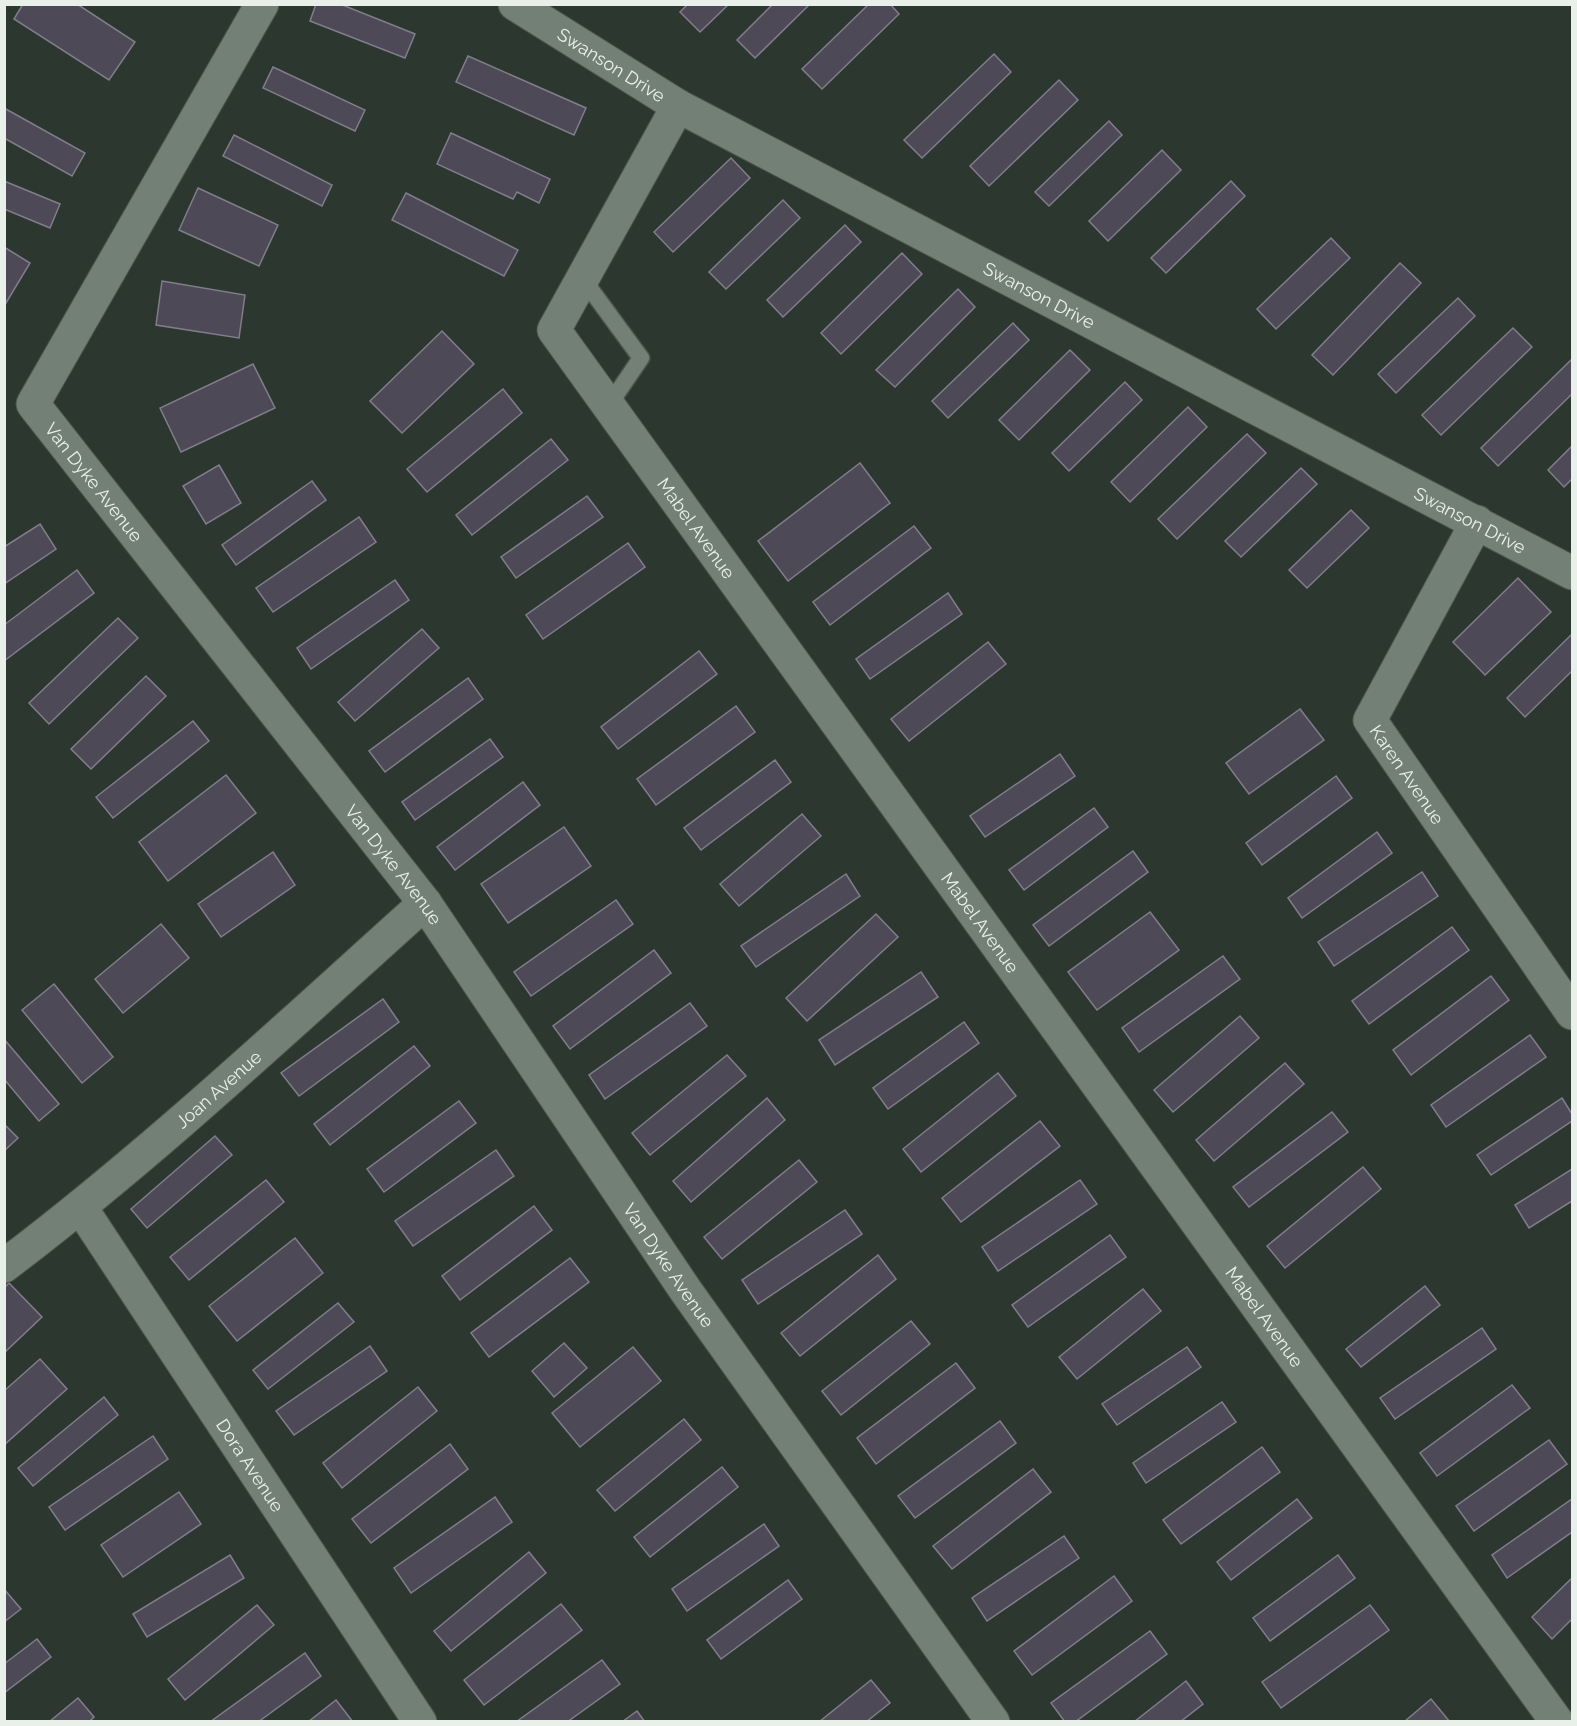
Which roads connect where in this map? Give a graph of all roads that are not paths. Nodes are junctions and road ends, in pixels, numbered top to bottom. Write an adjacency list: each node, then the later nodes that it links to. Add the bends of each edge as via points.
1 (262, 4): 8 (street, Van Dyke Avenue, via 33,404)
2 (515, 4): 3 (street, Swanson Drive)
3 (678, 105): 4 (street, Mabel Avenue); 6 (street, Swanson Drive)
4 (583, 279): 5 (street, Mabel Avenue, via 555,330); 5 (lane, via 641,358)
5 (609, 405): 14 (street, Mabel Avenue)
6 (1478, 522): 7 (street, Swanson Drive); 9 (street, Karen Avenue, via 1370,720)
7 (1572, 573)
8 (425, 903): 10 (street, Joan Avenue); 13 (street, Van Dyke Avenue, via 686,1291)
9 (1572, 1013)
10 (81, 1208): 11 (street, Joan Avenue); 12 (street, Dora Avenue)
11 (4, 1266)
12 (420, 1722)
13 (993, 1722)
14 (1557, 1722)

